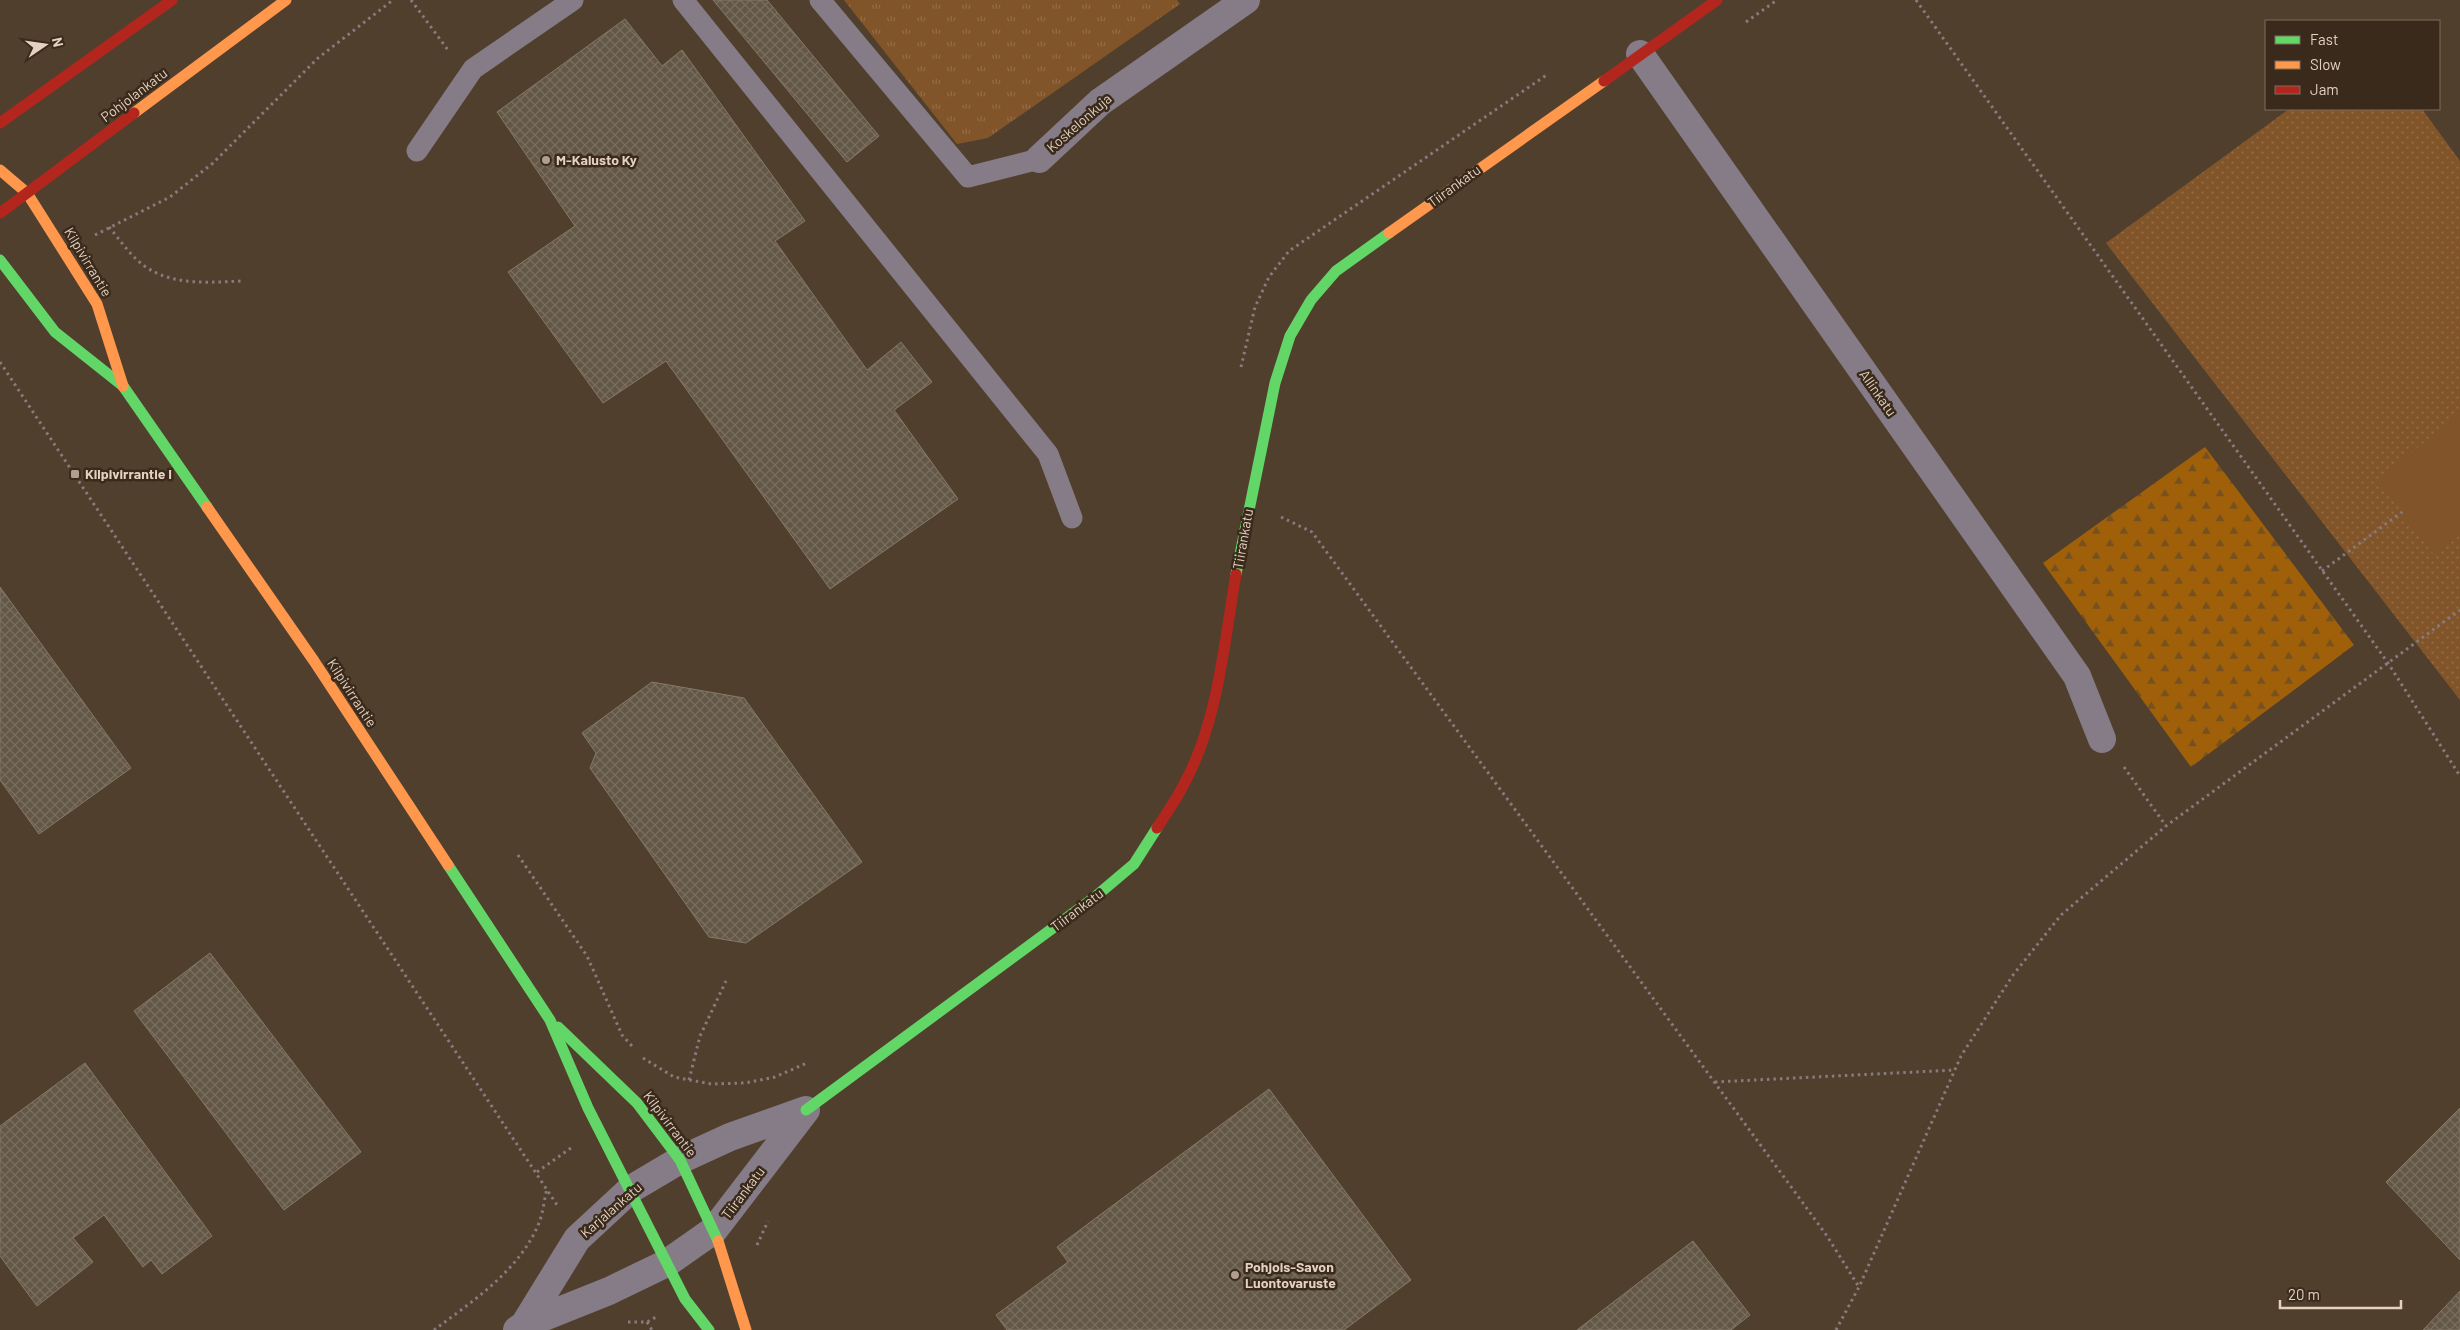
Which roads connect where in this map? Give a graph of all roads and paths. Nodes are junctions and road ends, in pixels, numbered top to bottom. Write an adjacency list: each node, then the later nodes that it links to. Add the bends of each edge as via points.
1 (172, 0): 14 (street)
2 (286, 0): 18 (street, Pohjolankatu)
3 (393, 0): 20 (path, via 318,58 213,163 170,197)
4 (411, 0): 13 (path)
5 (574, 0): 13 (lane, via 473,69)
6 (683, 0): 29 (lane, via 1048,454)
7 (820, 0): 16 (lane, Koskelonkuja, via 968,176)
8 (1246, 0): 16 (street, Koskelonkuja, via 1100,102)
9 (1717, 0): 11 (street, Tiirankatu)
10 (1916, 0): 30 (path)
11 (1640, 54): 33 (street, Allinkatu, via 2077,676); 45 (street, Tiirankatu, via 1336,271 1311,300 1290,336 1275,383 1247,513 1214,696 1202,741 1184,785 1165,818 1134,864 1096,897)
12 (1550, 73): 25 (path, via 1289,251 1269,277 1255,307)
13 (468, 76): 15 (lane)
14 (0, 123)
15 (417, 152)
16 (1039, 159)
17 (0, 170): 18 (street, Kilpivirrantie)
18 (27, 193): 19 (street, Pohjolankatu); 21 (street, Kilpivirrantie)
19 (0, 213)
20 (109, 227): 21 (path); 23 (path, via 142,265 158,274 191,283)
21 (66, 254): 26 (street, Kilpivirrantie, via 97,304)
22 (0, 260): 26 (street, Kilpivirrantie, via 55,332)
23 (244, 281)
24 (1, 364): 48 (path)
25 (1240, 372)
26 (122, 386): 38 (street, Kilpivirrantie, via 314,661)
27 (2402, 512): 30 (path)
28 (1283, 517): 44 (path, via 1312,532)
29 (1072, 518)
30 (2322, 571): 32 (path)
31 (2460, 610): 32 (path)
32 (2388, 663): 34 (path); 35 (path)
33 (2102, 739): 35 (path)
34 (2460, 776)
35 (2166, 826): 42 (path, via 2061,915 2013,975)
36 (518, 855): 39 (path, via 587,956 622,1035)
37 (726, 981): 43 (path, via 700,1036)
38 (550, 1020): 47 (street, Kilpivirrantie, via 637,1103); 50 (street, Kilpivirrantie, via 588,1108)
39 (634, 1048)
40 (640, 1056): 43 (path, via 674,1077)
41 (810, 1061): 43 (path, via 775,1077 745,1083 711,1084)
42 (1955, 1070): 44 (path); 54 (path)
43 (690, 1080)
44 (1714, 1082): 54 (path, via 1827,1236)
45 (806, 1110): 47 (street, Tiirankatu, via 730,1136); 52 (street, Tiirankatu)
46 (566, 1151): 48 (path)
47 (680, 1160): 50 (street, Karjalankatu); 52 (street, Kilpivirrantie)
48 (537, 1172): 49 (path)
49 (547, 1188): 51 (path); 57 (path, via 540,1223 524,1251 488,1289)
50 (631, 1189): 53 (street, Kilpivirrantie); 56 (street, Karjalankatu, via 577,1239)
51 (560, 1211)
52 (714, 1230): 53 (street, Tiirankatu); 60 (street, Kilpivirrantie)
53 (667, 1263): 56 (street, Karjalankatu); 59 (street, Kilpivirrantie, via 685,1299)
54 (1859, 1287): 61 (path)
55 (647, 1322): 58 (path)
56 (521, 1327)
57 (434, 1330)
58 (652, 1330)
59 (709, 1330)
60 (746, 1330)
61 (1836, 1330)

